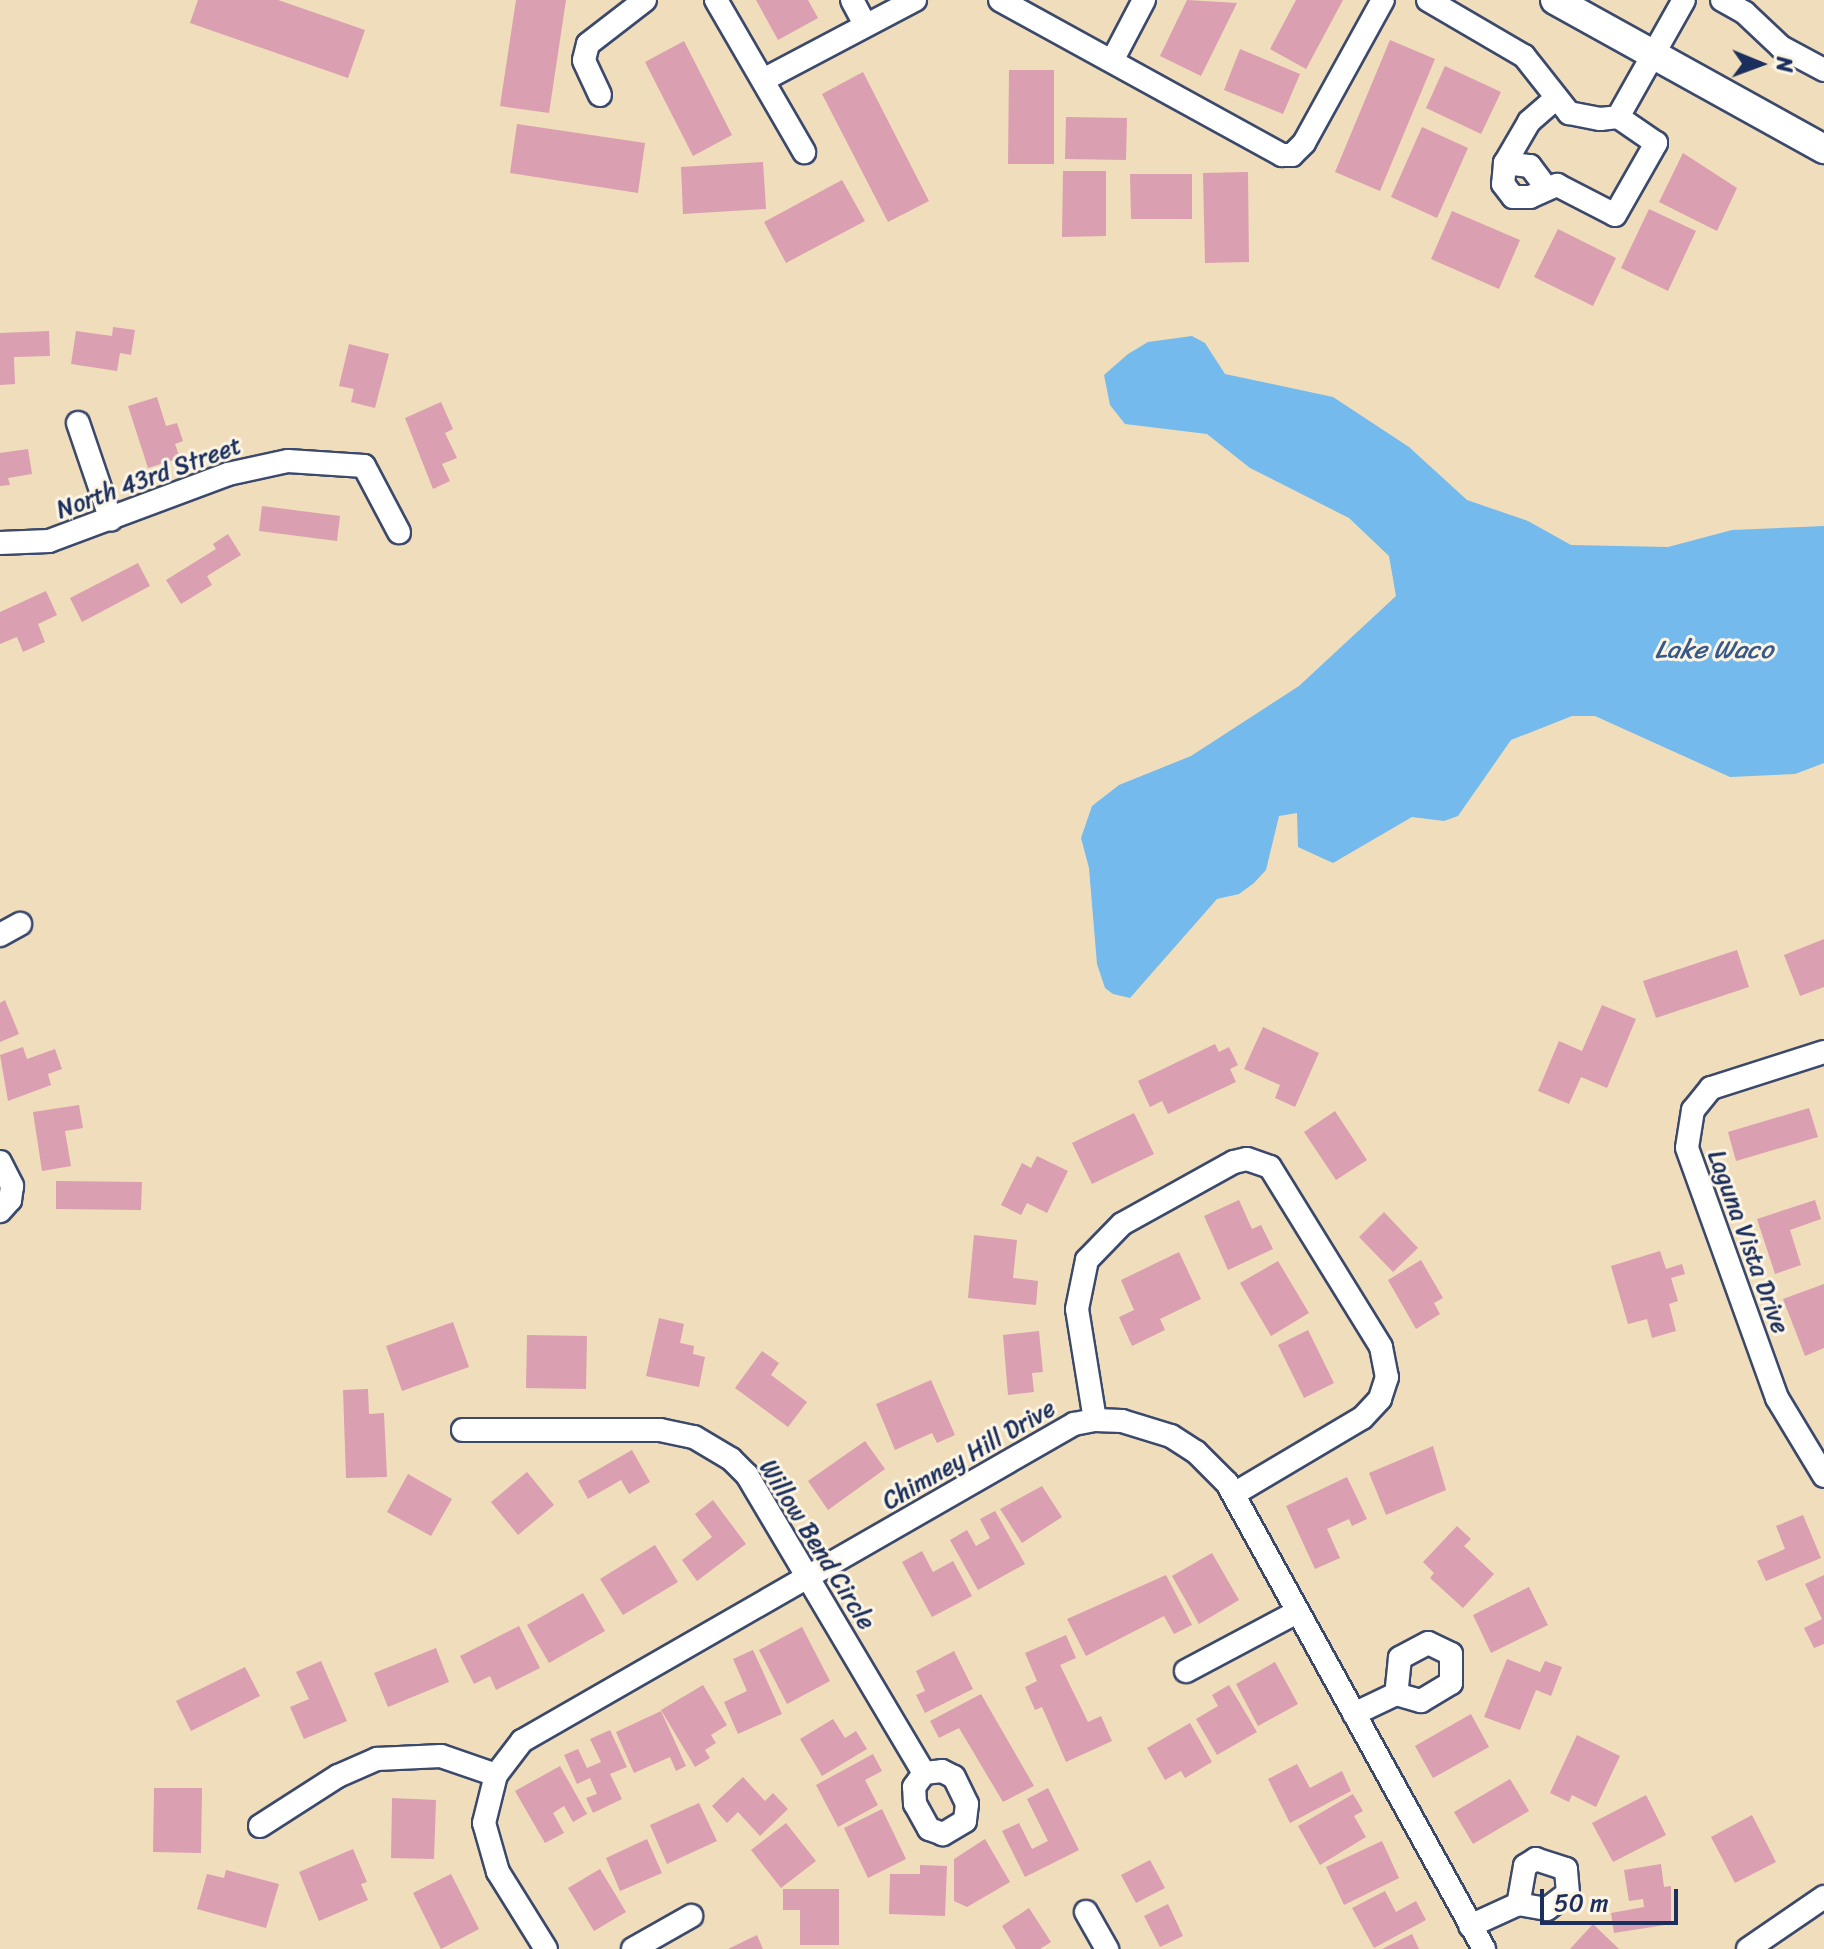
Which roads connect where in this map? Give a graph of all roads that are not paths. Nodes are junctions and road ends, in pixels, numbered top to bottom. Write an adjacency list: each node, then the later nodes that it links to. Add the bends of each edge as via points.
1 (645, 0): 17 (street, via 588,44 584,60)
2 (716, 0): 16 (street)
3 (852, 0): 12 (street)
4 (915, 0): 12 (street)
5 (1000, 0): 14 (street)
6 (1144, 0): 14 (street)
7 (1383, 0): 14 (street, via 1304,143 1292,155 1274,153)
8 (1428, 0): 18 (street, via 1524,56)
9 (1555, 0): 13 (main road)
10 (1684, 0): 13 (street)
11 (1722, 0): 15 (street, via 1745,13 1781,47)
12 (865, 24): 16 (street)
13 (1656, 54): 19 (street); 20 (main road)
14 (1112, 61)
15 (1824, 70)
16 (763, 80): 21 (street)
17 (600, 95)
18 (1554, 100): 19 (street, via 1569,113); 22 (street, via 1529,122)
19 (1618, 117): 23 (street, via 1656,143 1615,215 1573,190)
20 (1824, 149)
21 (804, 152)
22 (1505, 163): 23 (street, via 1524,162); 23 (street, via 1503,184 1513,197 1530,197)
23 (1546, 187)
24 (78, 423): 25 (street)
25 (111, 520): 26 (street, North 43rd Street, via 258,465 318,461 364,466); 27 (street, North 43rd Street, via 49,541)
26 (399, 532)
27 (0, 543)
28 (20, 924): 29 (street)
29 (0, 935)
30 (1824, 1052): 35 (street, Laguna Vista Drive, via 1711,1088 1693,1110 1687,1148 1777,1398)
31 (0, 1162): 32 (street, via 12,1186 10,1200)
32 (0, 1211)
33 (1095, 1420): 36 (street, Chimney Hill Drive, via 1122,1421 1171,1436 1213,1467); 36 (street, via 1076,1296 1093,1252 1122,1224 1234,1162 1247,1159 1270,1167 1381,1347 1387,1377 1380,1399 1362,1418); 37 (street, Chimney Hill Drive, via 1074,1424)
34 (463, 1430): 37 (street, Willow Bend Circle, via 660,1430 694,1437 747,1475)
35 (1824, 1476)
36 (1234, 1494): 38 (street, Chimney Hill Drive)
37 (808, 1576): 42 (street, Willow Bend Circle); 43 (street, Chimney Hill Drive, via 545,1726 522,1741)
38 (1297, 1612): 39 (street); 41 (street, Chimney Hill Drive)
39 (1186, 1671)
40 (1396, 1694): 41 (street)
41 (1354, 1714): 49 (street, Chimney Hill Drive)
42 (924, 1773)
43 (496, 1775): 44 (street, via 431,1755 377,1759 338,1776); 50 (street, Chimney Hill Drive, via 485,1806 491,1857)
44 (260, 1826)
45 (1824, 1897): 54 (street)
46 (1518, 1904): 49 (street)
47 (1086, 1912): 52 (street)
48 (691, 1916): 51 (street)
49 (1470, 1926): 53 (street, Chimney Hill Drive)
50 (546, 1949)
51 (633, 1949)
52 (1107, 1949)
53 (1484, 1949)
54 (1748, 1949)

